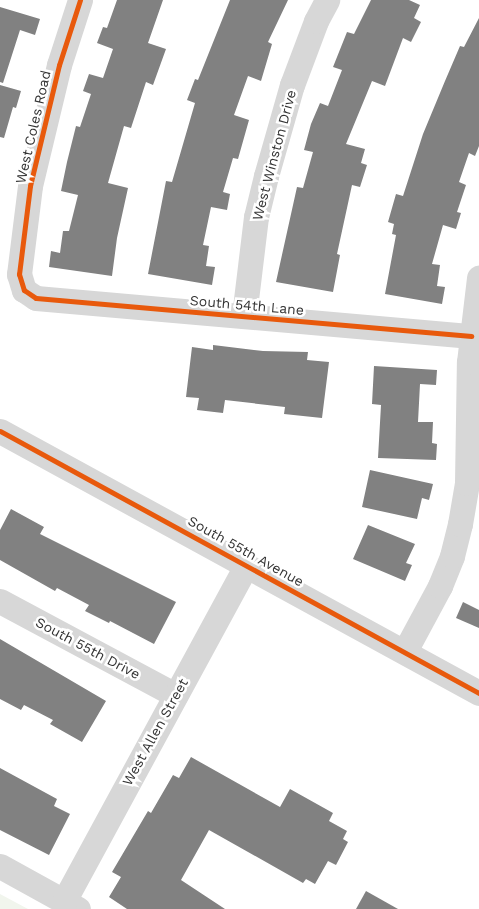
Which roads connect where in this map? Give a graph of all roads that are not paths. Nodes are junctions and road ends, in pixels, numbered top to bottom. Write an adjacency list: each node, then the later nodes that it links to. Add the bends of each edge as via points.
1 (80, 0): 4 (street, West Coles Road, via 57,74 30,186 19,274)
2 (327, 0): 5 (street, West Winston Drive, via 292,85 268,168 256,217)
3 (479, 278): 6 (street)
4 (24, 290): 5 (street, South 54th Lane, via 36,298)
5 (244, 316): 6 (street, South 54th Lane)
6 (471, 336): 10 (street, via 467,483 460,524 440,586)
7 (0, 431): 8 (street, South 55th Avenue)
8 (247, 564): 10 (street, South 55th Avenue); 12 (street, West Allen Street)
9 (0, 601): 12 (street, South 55th Drive)
10 (405, 652): 11 (street, South 55th Avenue)
11 (479, 693)
12 (175, 695): 14 (street, West Allen Street)
13 (0, 866): 14 (street)
14 (71, 905)

